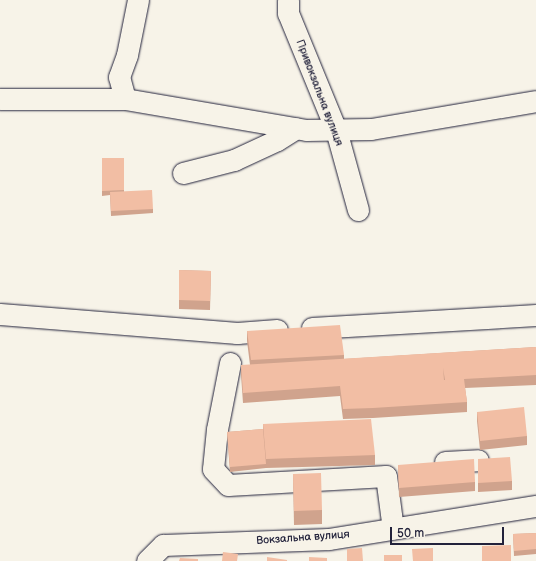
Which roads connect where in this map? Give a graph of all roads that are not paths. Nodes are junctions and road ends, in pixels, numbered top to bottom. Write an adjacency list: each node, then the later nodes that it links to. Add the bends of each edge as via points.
1 (138, 0): 4 (street, via 127,56 119,77)
2 (288, 0): 7 (street, Привокзальна вулиця, via 288,13)
3 (0, 99): 4 (street)
4 (125, 99): 6 (street)
5 (536, 101): 7 (street, via 371,129)
6 (296, 128): 7 (street); 8 (street, via 234,160)
7 (336, 130): 9 (street, Привокзальна вулиця)
8 (183, 173)
9 (358, 210)
10 (0, 314): 11 (street, via 237,333)
11 (536, 315)
12 (230, 363): 14 (street, via 217,429 213,469 228,484)
13 (478, 460): 14 (street, via 391,467)
14 (386, 476): 16 (street)
15 (536, 506): 16 (street, Вокзальна вулиця)
16 (393, 529): 17 (street, Вокзальна вулиця, via 328,539 163,545)
17 (147, 561)

